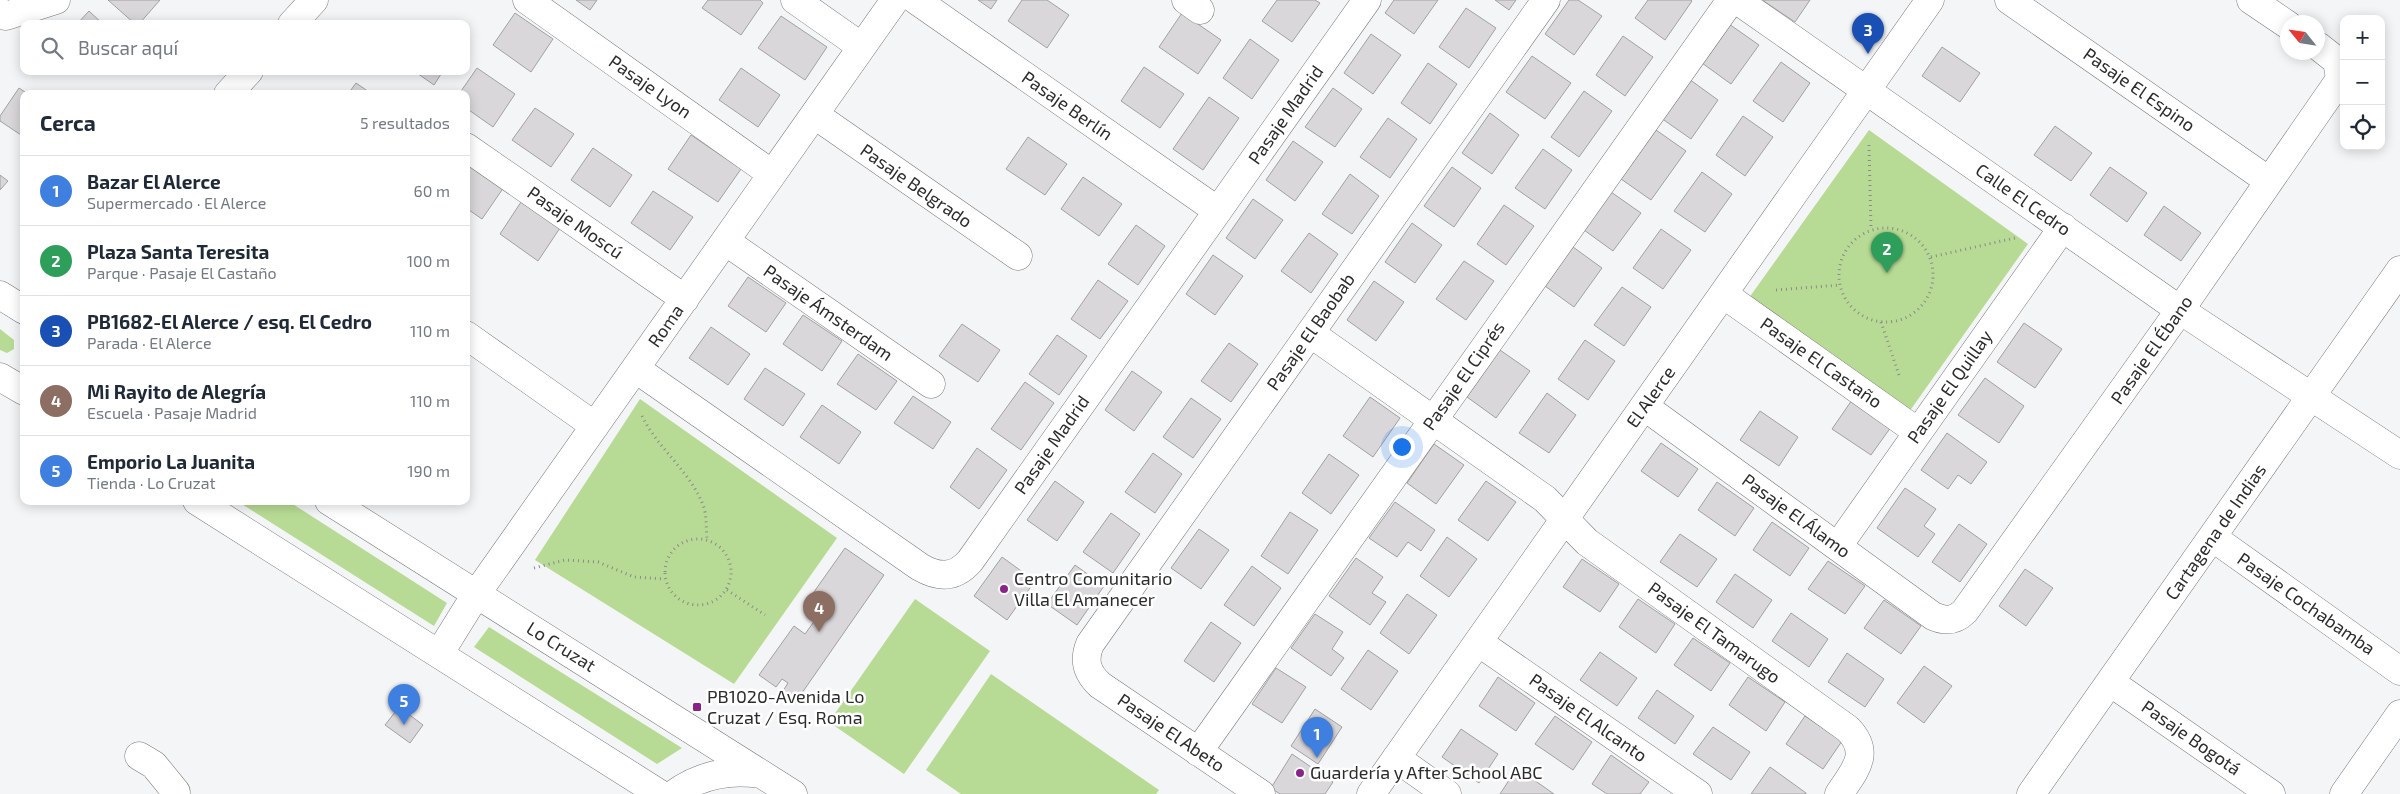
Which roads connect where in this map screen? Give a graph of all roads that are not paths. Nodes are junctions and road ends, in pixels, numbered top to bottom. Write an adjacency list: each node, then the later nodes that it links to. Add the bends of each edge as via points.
1 (56, 0): 14 (street, via 6,16)
2 (314, 0): 15 (street)
3 (527, 0): 24 (street, Pasaje Lyon)
4 (795, 0): 17 (street)
5 (895, 0): 17 (street, Roma)
6 (916, 0): 26 (street, Pasaje Berlín)
7 (1367, 0): 26 (street, Pasaje Madrid)
8 (1546, 0): 36 (street, Pasaje El Baobab)
9 (1731, 0): 42 (street, Pasaje El Ciprés)
10 (1737, 0): 21 (street, Calle El Cedro)
11 (1930, 0): 21 (street, El Alerce)
12 (2009, 0): 25 (street, Pasaje El Espino)
13 (2251, 0): 16 (street)
14 (0, 12)
15 (296, 20)
16 (2280, 20)
17 (862, 47): 22 (street, Roma)
18 (2325, 52): 25 (street, Pasaje El Ébano, via 2337,61 2340,78)
19 (245, 75): 20 (street)
20 (231, 90)
21 (1868, 90): 27 (street, Calle El Cedro); 31 (street, El Alerce)
22 (814, 115): 24 (street, Roma); 29 (street, Pasaje Belgrado)
23 (470, 150): 33 (street, Pasaje Moscú)
24 (772, 174): 28 (street, Roma)
25 (2270, 180): 35 (street, Pasaje El Ébano)
26 (1218, 211): 38 (street, Pasaje Madrid, via 970,562 956,573 938,575 920,567)
27 (2063, 227): 35 (street, Calle El Cedro); 44 (street, Pasaje El Quillay)
28 (725, 241): 33 (street, Roma); 39 (street, Pasaje Ámsterdam)
29 (1018, 256)
30 (2400, 270): 40 (street, Cartagena de Indias)
31 (1723, 294): 41 (street, El Alerce); 44 (street, Pasaje El Castaño)
32 (0, 295): 34 (street)
33 (685, 299): 38 (street, Roma)
34 (20, 308)
35 (2180, 310): 40 (street, Calle El Cedro); 52 (street, Pasaje El Ébano, via 1966,612)
36 (1310, 333): 42 (street, Pasaje El Tamarugo); 55 (street, Pasaje El Baobab, via 1090,644 1086,655)
37 (470, 338): 43 (street)
38 (636, 368): 43 (street, Roma)
39 (931, 384)
40 (2312, 395): 45 (street, Calle El Cedro); 49 (street, Cartagena de Indias)
41 (1645, 406): 48 (street, El Alerce); 50 (street, Pasaje El Álamo)
42 (1432, 421): 48 (street, Pasaje El Tamarugo, via 1545,499); 59 (street, Pasaje El Ciprés)
43 (595, 426): 51 (street, Roma)
44 (1918, 432): 50 (street, Pasaje El Quillay)
45 (2400, 455)
46 (203, 505): 54 (street)
47 (335, 505): 51 (street, Lo Cruzat)
48 (1564, 519): 53 (street, El Alerce); 71 (street, Pasaje El Tamarugo, via 1587,542 1848,729 1856,738 1860,760)
49 (2212, 537): 56 (street, Pasaje Cochabamba); 57 (street, Cartagena de Indias)
50 (1838, 546): 52 (street, Pasaje El Álamo, via 1934,616)
51 (477, 593): 54 (street, Roma); 62 (street, Lo Cruzat)
52 (1950, 620)
53 (1478, 642): 61 (street, El Alerce); 70 (street, Pasaje El Alcanto)
54 (439, 654): 64 (street)
55 (1087, 667): 59 (street, Pasaje El Abeto, via 1100,685)
56 (2400, 671)
57 (2110, 682): 72 (street, Cartagena de Indias); 73 (street, Pasaje Bogotá)
58 (2400, 714): 74 (street)
59 (1198, 752): 67 (street, Pasaje El Abeto)
60 (139, 756): 63 (street, via 154,765)
61 (1396, 758): 68 (street, El Alerce); 69 (street)
62 (762, 774): 65 (street, via 724,772 686,785); 66 (street, Lo Cruzat)
63 (178, 793)
64 (660, 794)
65 (674, 794)
66 (793, 794)
67 (1261, 794)
68 (1371, 794)
69 (1447, 794)
70 (1698, 794)
71 (1838, 794)
72 (2032, 794)
73 (2271, 794)
74 (2344, 794)

